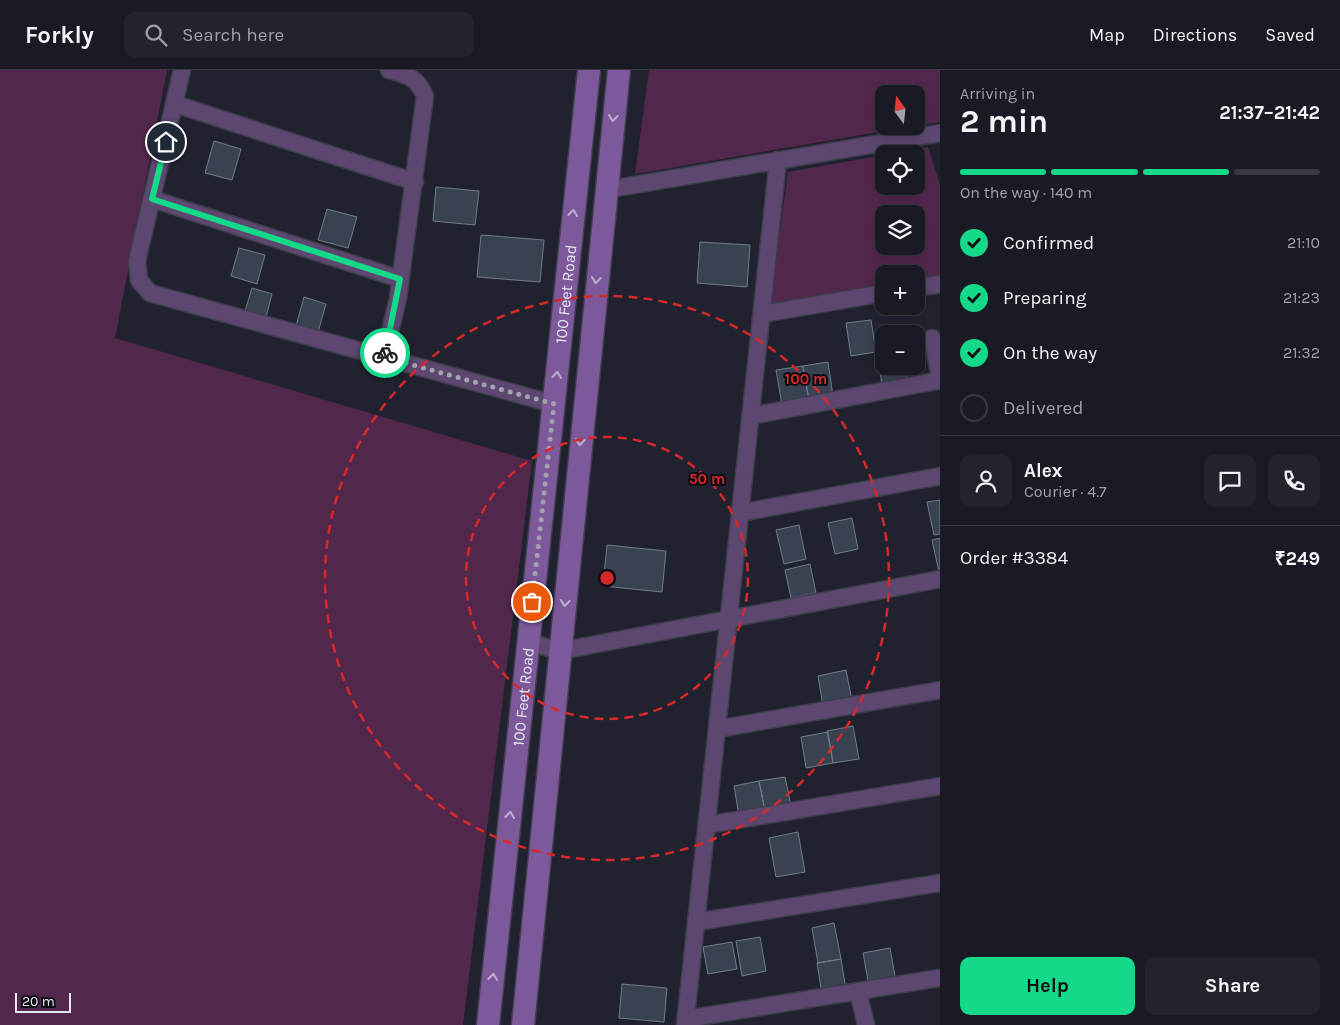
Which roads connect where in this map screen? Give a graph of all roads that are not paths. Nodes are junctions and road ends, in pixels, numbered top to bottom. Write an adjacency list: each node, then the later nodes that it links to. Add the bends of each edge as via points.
1 (182, 70): 5 (street)
2 (389, 70): 8 (street, via 420,84 425,96)
3 (589, 70): 20 (main road, 100 Feet Road, one-way to 3)
4 (619, 70): 9 (main road, 100 Feet Road, one-way to 9)
5 (175, 104): 8 (street); 10 (street)
6 (940, 133): 7 (street)
7 (778, 160): 9 (street); 15 (street)
8 (415, 182): 11 (street)
9 (605, 190): 27 (main road, 100 Feet Road, one-way to 27)
10 (152, 199): 11 (street); 17 (street, via 137,261 140,280 150,293)
11 (400, 279): 17 (street)
12 (940, 284): 13 (street)
13 (925, 286)
14 (875, 295): 15 (street)
15 (762, 314): 21 (street)
16 (932, 338): 18 (street)
17 (384, 357): 20 (street)
18 (940, 376)
19 (940, 380): 21 (street)
20 (554, 404): 26 (main road, 100 Feet Road)
21 (751, 416): 23 (street)
22 (940, 476): 23 (street)
23 (740, 513): 25 (street)
24 (940, 579): 25 (street)
25 (729, 619): 27 (street); 29 (street)
26 (528, 642): 27 (street); 37 (main road, 100 Feet Road, one-way to 26)
27 (560, 651): 38 (main road, 100 Feet Road)
28 (940, 690): 29 (street)
29 (717, 729): 31 (street)
30 (940, 786): 31 (street)
31 (707, 825): 33 (street)
32 (940, 883): 33 (street)
33 (696, 922): 36 (street)
34 (940, 978): 35 (street)
35 (858, 991): 36 (street); 39 (street)
36 (686, 1022)
37 (488, 1025)
38 (523, 1025)
39 (866, 1025)

